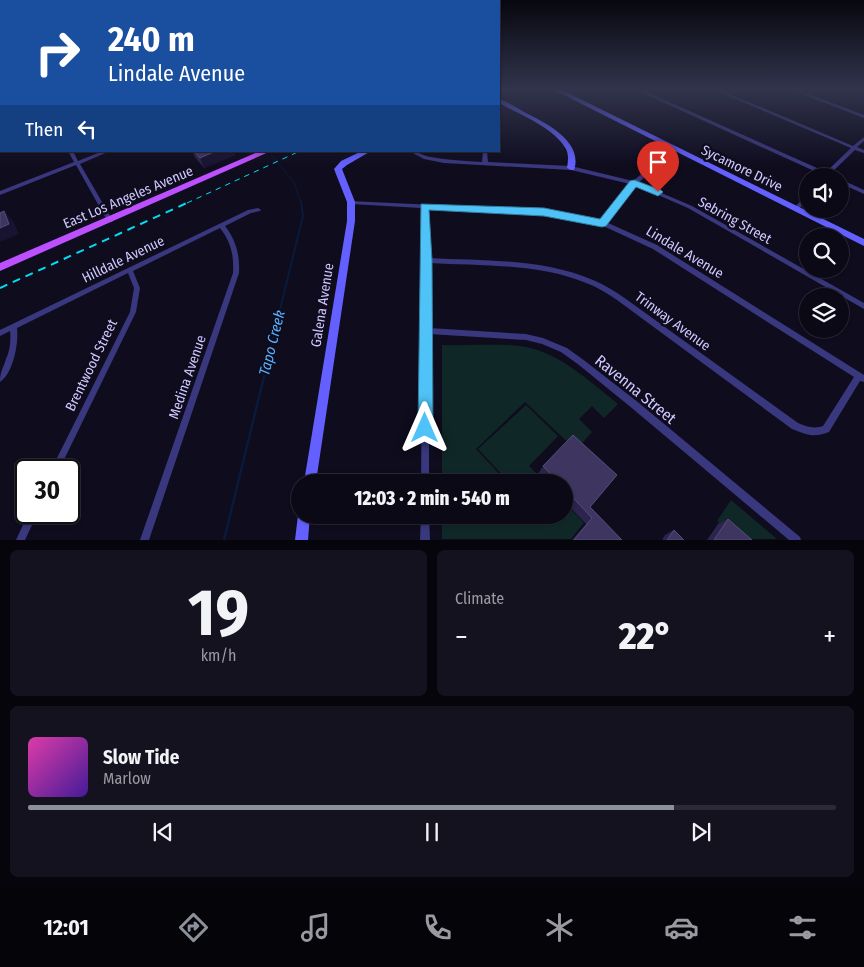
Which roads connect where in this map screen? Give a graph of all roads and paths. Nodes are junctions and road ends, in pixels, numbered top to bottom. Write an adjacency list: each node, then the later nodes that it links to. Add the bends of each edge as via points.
1 (522, 114): 17 (street, via 559,136 570,150)
2 (605, 114): 7 (street, Sycamore Drive)
3 (691, 114): 18 (street)
4 (774, 114): 6 (street)
5 (864, 138): 6 (street)
6 (854, 148): 14 (street); 19 (street)
7 (675, 149): 20 (street); 27 (street, Sycamore Drive)
8 (71, 152): 16 (street)
9 (106, 152): 16 (street)
10 (265, 152): 29 (main road, East Los Angeles Avenue)
11 (366, 152): 24 (street, Galena Avenue, via 344,163 338,170)
12 (413, 152): 15 (street, Sebring Street, via 435,160)
13 (485, 152): 15 (street)
14 (864, 152)
15 (485, 162): 17 (street, Sebring Street)
16 (78, 163): 23 (street); 29 (street)
17 (571, 168): 20 (street, Sebring Street)
18 (809, 168)
19 (834, 168)
20 (634, 183): 30 (street); 36 (street, Sebring Street, via 690,207)
21 (849, 185): 22 (street)
22 (864, 192)
23 (0, 193)
24 (351, 202): 25 (street, Lindale Avenue); 43 (street, Galena Avenue, via 351,221)
25 (424, 206): 30 (street, Lindale Avenue, via 544,212); 33 (street)
26 (799, 206): 27 (street)
27 (796, 209): 32 (street, Sycamore Drive)
28 (258, 210): 31 (street, Hilldale Avenue, via 250,210)
29 (110, 220): 34 (main road, East Los Angeles Avenue)
30 (602, 223): 40 (street, Lindale Avenue, via 655,247)
31 (221, 225): 35 (street, Hilldale Avenue); 49 (street, Medina Avenue, via 236,247 236,273)
32 (864, 243)
33 (426, 260): 38 (street); 40 (street, Trinway Avenue, via 536,268 583,278 624,301 807,432 818,433 826,429)
34 (0, 267)
35 (130, 270): 37 (street, Hilldale Avenue); 42 (street, Brentwood Street, via 137,288 133,312)
36 (864, 306)
37 (13, 326): 39 (street, Hilldale Avenue); 41 (street, via 14,348)
38 (426, 331): 44 (street); 52 (street, Ravenna Street, via 526,337 564,350)
39 (0, 333)
40 (862, 378)
41 (0, 379)
42 (60, 459)
43 (311, 474)
44 (425, 474)
45 (28, 524): 48 (street)
46 (303, 524): 50 (street)
47 (425, 524): 51 (street)
48 (20, 540)
49 (144, 540)
50 (301, 540)
51 (425, 540)
52 (797, 540)

